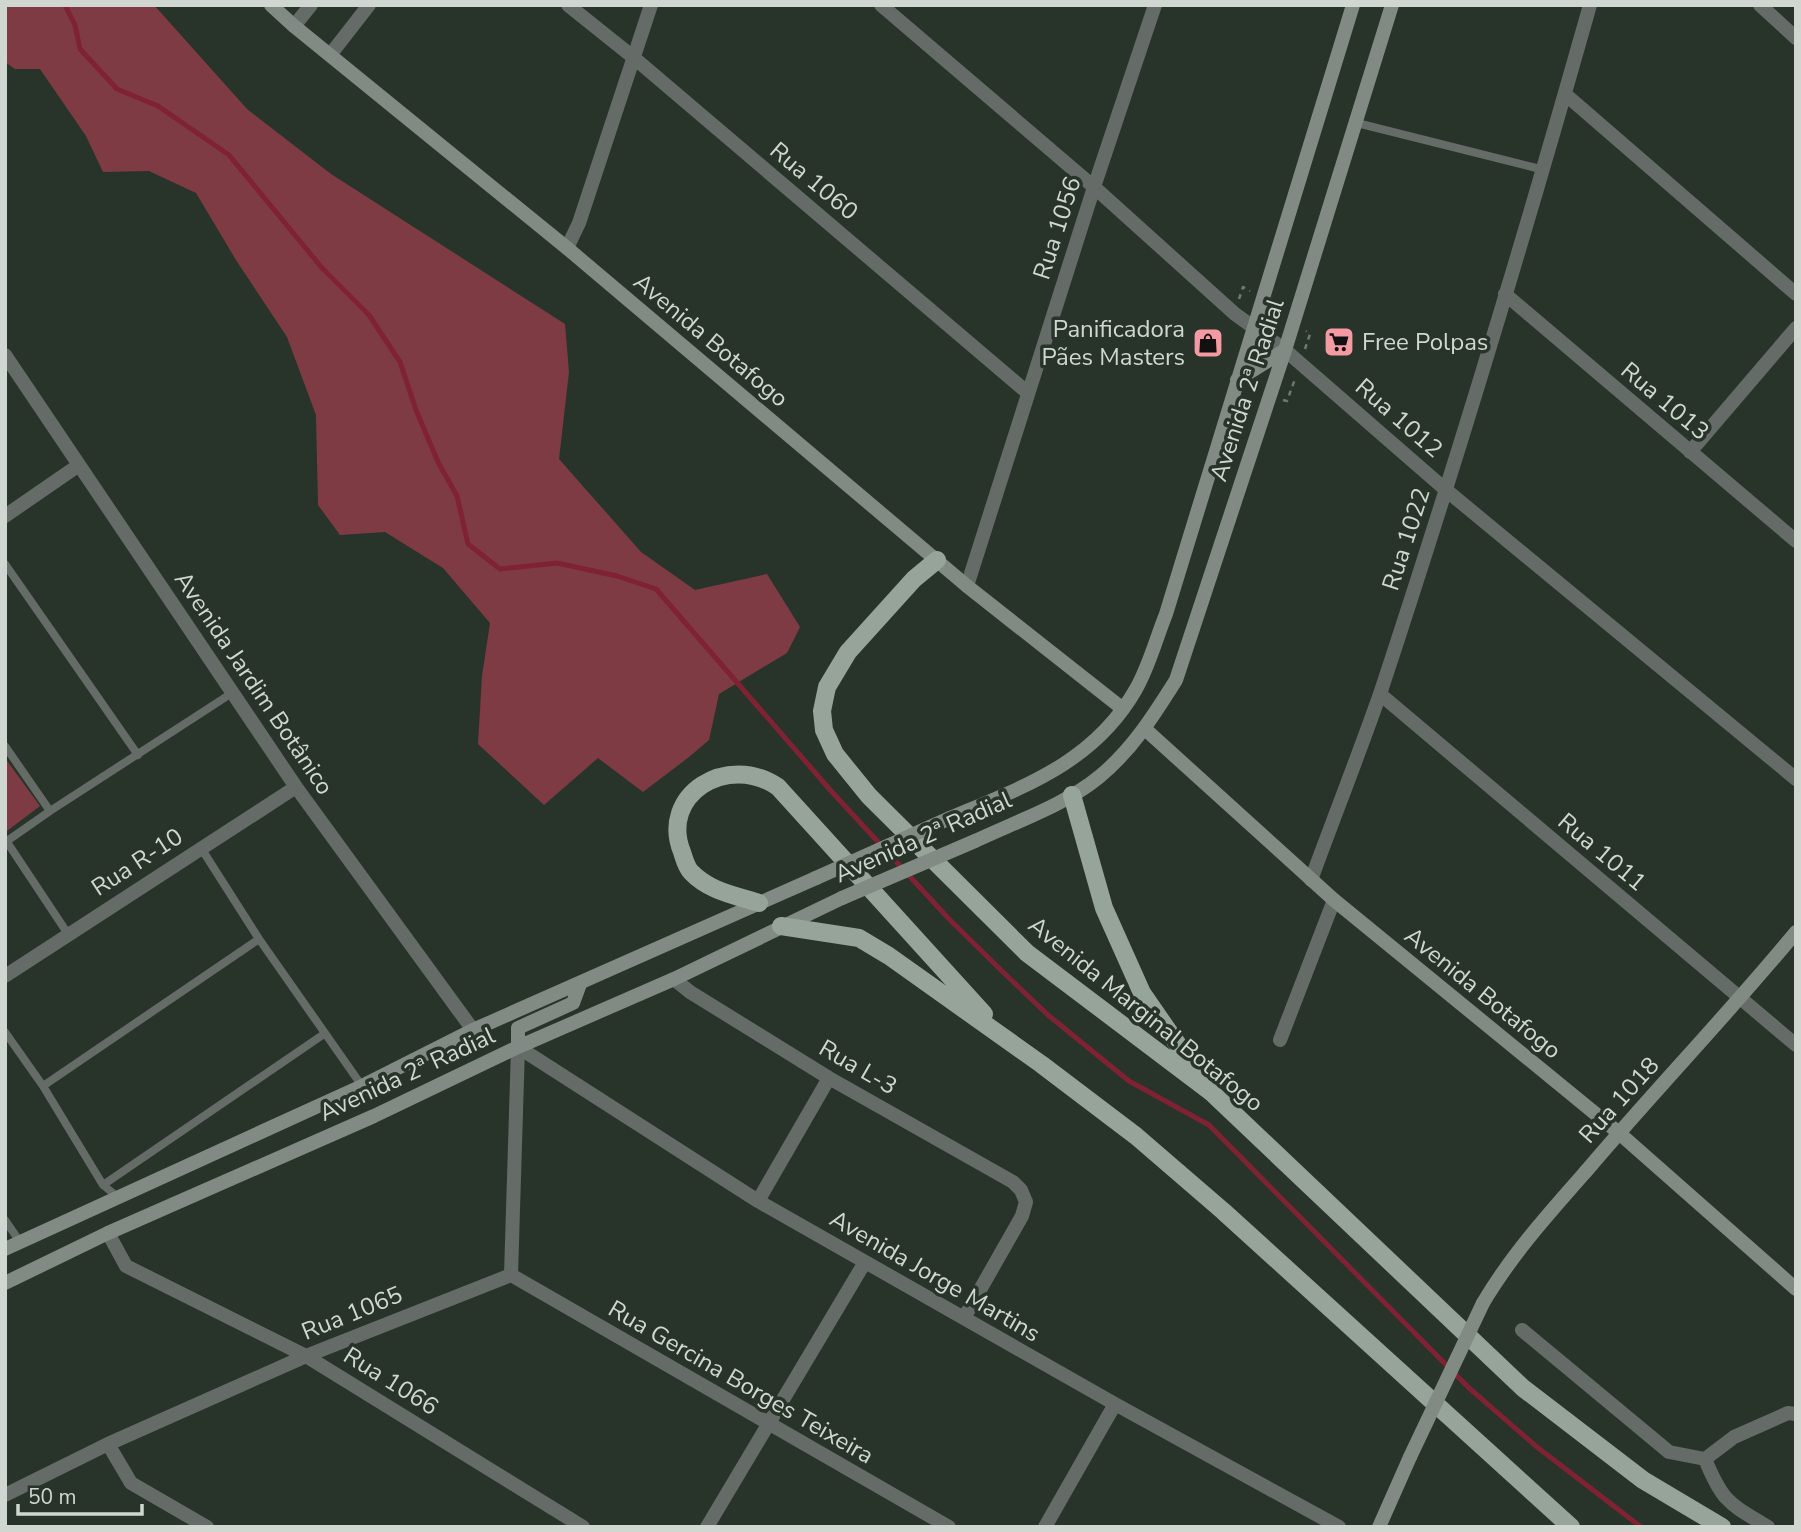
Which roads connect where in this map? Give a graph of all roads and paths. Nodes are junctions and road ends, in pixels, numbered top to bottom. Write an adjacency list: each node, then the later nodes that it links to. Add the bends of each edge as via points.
1 (271, 5): 12 (main road, Avenida Botafogo)
2 (311, 5): 12 (street)
3 (369, 5): 14 (street)
4 (568, 5): 15 (street, Rua 1060)
5 (651, 5): 15 (street)
6 (881, 5): 19 (street, Rua 1012)
7 (1155, 5): 19 (street, Rua 1056)
8 (1353, 5): 23 (main road, Avenida 2ª Radial)
9 (1392, 5): 17 (main road, Avenida 2ª Radial)
10 (1590, 5): 16 (street, Rua 1022)
11 (1760, 5): 13 (street)
12 (294, 26): 14 (main road, Avenida Botafogo)
13 (1795, 34)
14 (330, 55): 20 (main road, Avenida Botafogo)
15 (633, 57): 20 (street); 28 (street, Rua 1060)
16 (1565, 94): 18 (street, Rua 1022); 22 (street)
17 (1357, 123): 18 (lane); 25 (main road, Avenida 2ª Radial)
18 (1544, 170): 21 (street, Rua 1022)
19 (1094, 187): 23 (street, Rua 1012); 28 (street, Rua 1056)
20 (567, 248): 34 (main road, Avenida Botafogo)
21 (1505, 294): 29 (street, Rua 1013); 31 (street, Rua 1022)
22 (1796, 294)
23 (1253, 327): 25 (street, Rua 1012); 27 (main road, Avenida 2ª Radial)
24 (1796, 328): 29 (street)
25 (1285, 350): 27 (main road); 31 (street, Rua 1012); 40 (main road, Avenida 2ª Radial, via 1176,680)
26 (5, 355): 30 (street, Avenida Jardim Botânico)
27 (1237, 380): 39 (main road, Avenida 2ª Radial, via 1166,614)
28 (1028, 393): 36 (street, Rua 1056)
29 (1690, 452): 33 (street, Rua 1013)
30 (79, 465): 32 (street); 37 (street, Avenida Jardim Botânico)
31 (1446, 490): 38 (street, Rua 1022); 43 (street, Rua 1012)
32 (5, 516)
33 (1796, 541)
34 (937, 560): 36 (main road, Avenida Botafogo); 70 (main road, Avenida Marginal Botafogo, via 848,652 827,687 824,730 835,754 869,796 1027,953)
35 (5, 564): 42 (lane)
36 (967, 586): 39 (main road, Avenida Botafogo)
37 (232, 693): 42 (lane); 44 (street, Avenida Jardim Botânico)
38 (1380, 694): 49 (street, Rua 1022); 59 (street, Rua 1011)
39 (1123, 709): 51 (main road, Avenida 2ª Radial, bridge, via 1087,749 1042,779)
40 (1145, 729): 45 (main road, Avenida 2ª Radial, via 1099,777); 49 (main road, Avenida Botafogo)
41 (5, 746): 46 (lane)
42 (138, 755): 46 (lane)
43 (1796, 779)
44 (296, 787): 48 (street, Rua R-10); 60 (street, Avenida Jardim Botânico)
45 (1072, 795): 52 (main road, Avenida 2ª Radial, bridge); 70 (main road, via 1104,908 1142,993)
46 (50, 811): 47 (lane)
47 (6, 840): 54 (lane)
48 (201, 847): 54 (street, Rua R-10); 55 (lane)
49 (1311, 880): 50 (main road, Avenida Botafogo)
50 (1334, 900): 64 (street); 71 (main road, Avenida Botafogo)
51 (759, 903): 58 (main road, Avenida 2ª Radial); 62 (main road, via 713,889 689,870 678,842 680,817 692,794 723,775 758,775 778,787)
52 (781, 926): 57 (main road, Avenida 2ª Radial); 62 (main road, via 859,938)
53 (1796, 932): 59 (main road, Rua 1018)
54 (68, 934): 56 (street, Rua R-10)
55 (259, 939): 63 (lane); 68 (lane)
56 (5, 976)
57 (674, 979): 66 (main road, Avenida 2ª Radial); 67 (street, Rua L-3)
58 (580, 985): 60 (main road, Avenida 2ª Radial); 66 (main road, via 573,1003 518,1028)
59 (1741, 999): 65 (street, Rua 1011); 71 (main road, Rua 1018)
60 (473, 1030): 69 (main road, Avenida 2ª Radial)
61 (5, 1032): 68 (lane)
62 (1000, 1033): 99 (main road, via 1136,1136)
63 (324, 1034): 69 (lane); 72 (lane)
64 (1280, 1040)
65 (1796, 1045)
66 (518, 1047): 74 (street, Avenida Jorge Martins); 76 (main road, Avenida 2ª Radial); 80 (street)
67 (830, 1078): 74 (street); 83 (street, Rua L-3, via 1021,1190 1026,1202 1022,1216)
68 (43, 1086): 72 (lane)
69 (362, 1086): 73 (main road, Avenida 2ª Radial)
70 (1211, 1092): 100 (main road, Avenida Marginal Botafogo, via 1523,1388 1643,1480)
71 (1619, 1133): 82 (main road, Avenida Botafogo); 98 (main road, Rua 1018, bridge, via 1521,1245 1483,1303)
72 (103, 1185): 73 (lane)
73 (119, 1198): 77 (main road, Avenida 2ª Radial)
74 (758, 1201): 79 (street, Avenida Jorge Martins)
75 (5, 1220): 77 (lane)
76 (108, 1233): 81 (main road, Avenida 2ª Radial); 85 (street, Rua 1066, via 126,1266)
77 (20, 1242): 78 (main road, Avenida 2ª Radial)
78 (5, 1249)
79 (865, 1262): 83 (street, Avenida Jorge Martins); 88 (street)
80 (511, 1275): 85 (street, Rua 1065); 88 (street, Rua Gercina Borges Teixeira)
81 (5, 1283)
82 (1796, 1289)
83 (964, 1318): 86 (street, Avenida Jorge Martins)
84 (1522, 1330): 90 (street, via 1669,1452)
85 (306, 1356): 89 (street, Rua 1065); 93 (street, Rua 1066)
86 (1115, 1404): 96 (street); 97 (street, Avenida Jorge Martins)
87 (1796, 1414): 90 (street, via 1788,1413 1734,1437)
88 (768, 1424): 94 (street); 95 (street, Rua Gercina Borges Teixeira)
89 (108, 1444): 91 (street, Rua 1065); 92 (street, via 131,1483)
90 (1705, 1459): 101 (street, via 1717,1489 1729,1503)
91 (5, 1495)
92 (207, 1527)
93 (583, 1527)
94 (707, 1527)
95 (949, 1527)
96 (1045, 1527)
97 (1339, 1527)
98 (1379, 1527)
99 (1571, 1527)
100 (1722, 1527)
101 (1768, 1527)

